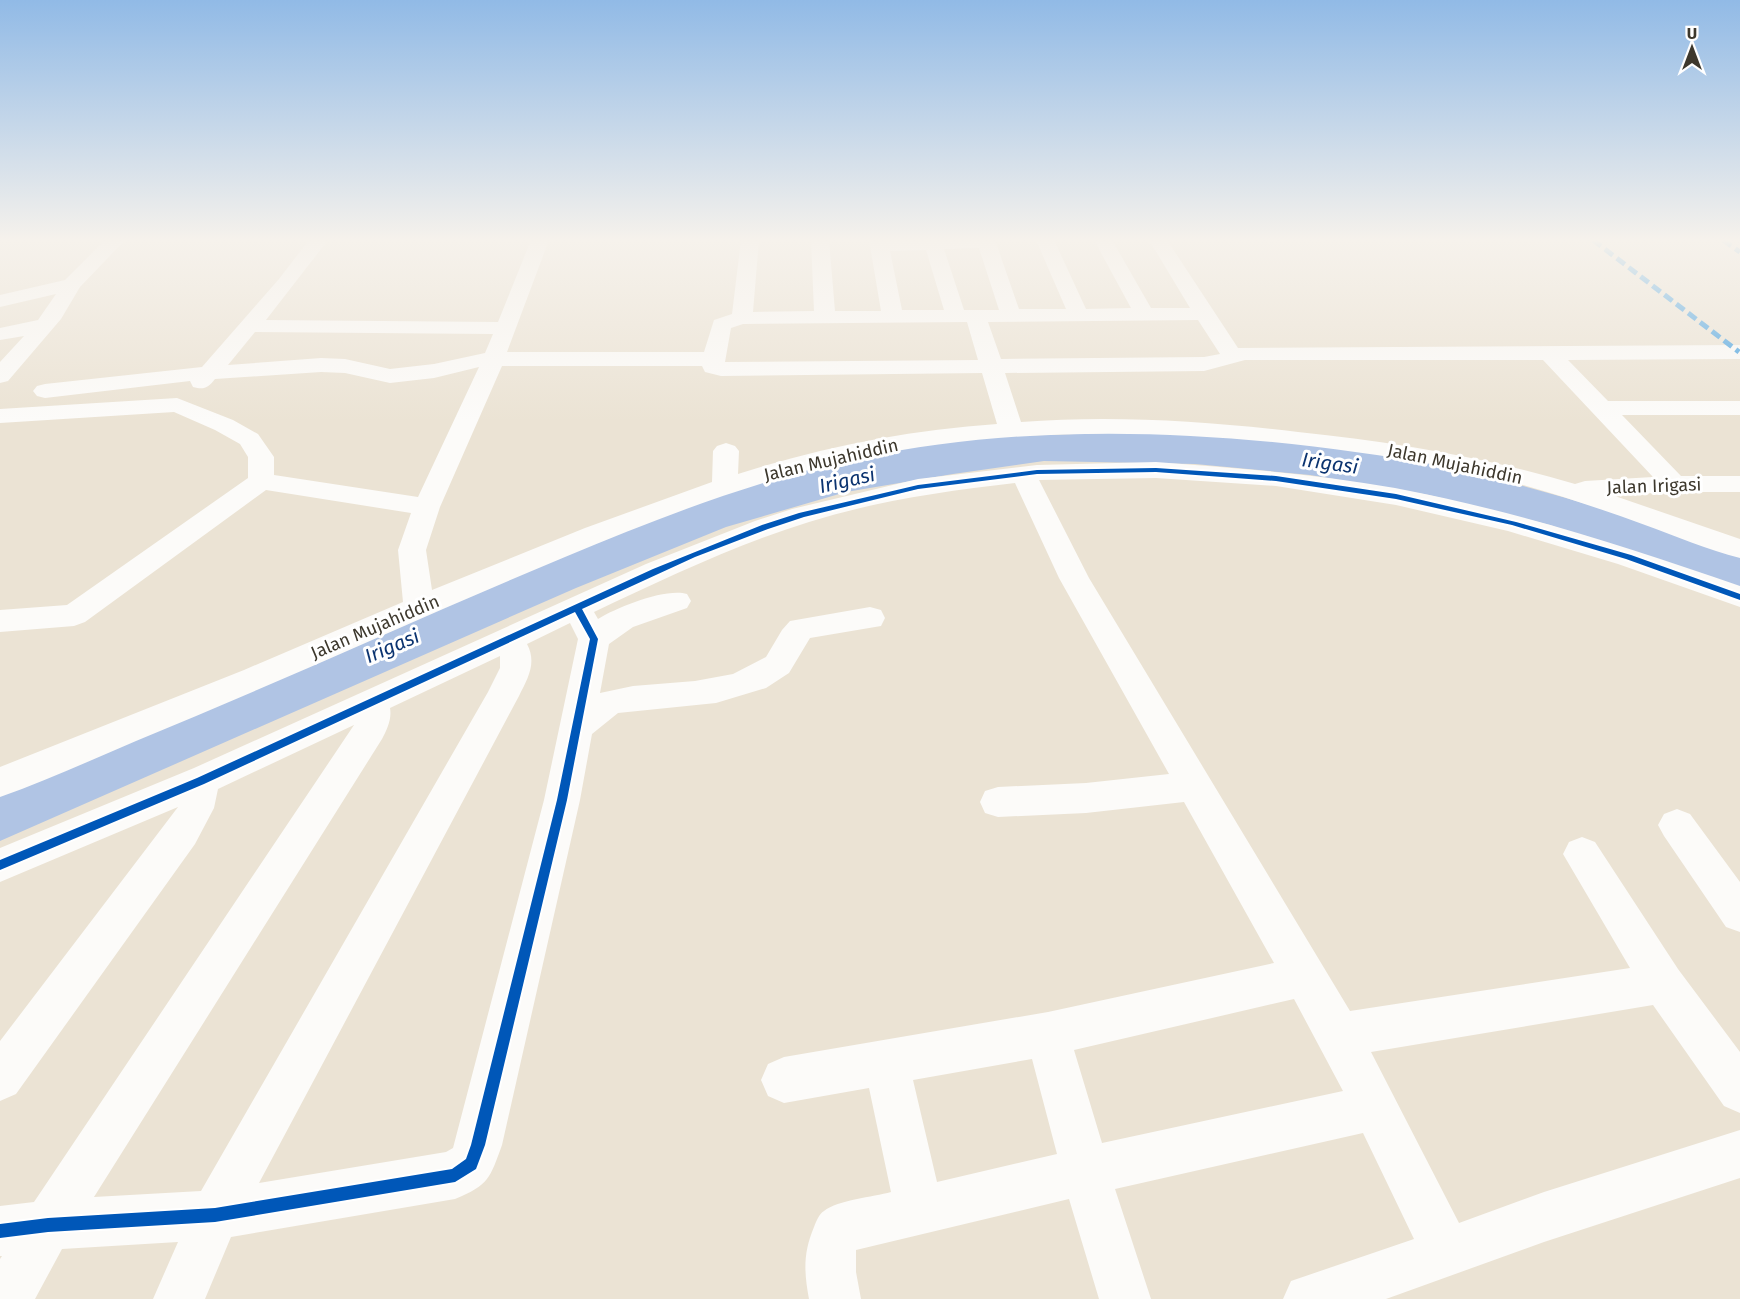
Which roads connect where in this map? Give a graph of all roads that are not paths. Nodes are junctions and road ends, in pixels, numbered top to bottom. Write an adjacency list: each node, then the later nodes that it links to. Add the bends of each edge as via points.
1 (63, 301): 20 (street)
2 (270, 301): 21 (street)
3 (517, 301): 22 (street)
4 (744, 301): 18 (street)
5 (824, 301): 19 (street)
6 (890, 301): 17 (street)
7 (959, 301): 15 (street)
8 (1006, 301): 16 (street)
9 (1072, 301): 14 (street)
10 (1137, 301): 12 (street)
11 (1196, 301): 13 (street)
12 (1144, 314): 13 (street); 14 (street)
13 (1204, 314): 26 (street)
14 (1079, 315): 16 (street)
15 (966, 316): 16 (street); 17 (street); 29 (street)
16 (1011, 316)
17 (893, 317): 19 (street)
18 (742, 318): 19 (street); 28 (street, via 721,324)
19 (825, 318)
20 (45, 325): 23 (street); 31 (street)
21 (250, 326): 22 (street); 30 (street)
22 (506, 328): 27 (street)
23 (0, 334)
24 (1740, 352): 25 (street)
25 (1549, 353): 26 (street, via 1242,353); 34 (street)
26 (1233, 357): 29 (street, via 1204,364)
27 (494, 359): 28 (street); 30 (street, via 407,375 381,375 321,365); 45 (street)
28 (714, 359): 29 (street, via 713,367 721,369)
29 (990, 366): 37 (street)
30 (210, 373): 32 (street); 33 (street)
31 (0, 376)
32 (45, 391)
33 (177, 405): 36 (street); 40 (street, via 249,439 261,457)
34 (1603, 408): 35 (street); 41 (street)
35 (1740, 408)
36 (0, 416)
37 (1011, 429): 43 (street, Jalan Mujahiddin, via 864,449); 44 (street, Jalan Mujahiddin, via 1154,426 1293,438 1392,450 1477,466)
38 (726, 451): 43 (street)
39 (1024, 475): 47 (street, via 1108,469 1322,483 1487,516 1574,540); 52 (street, via 931,486 802,515 695,555); 58 (street, via 1074,578)
40 (261, 481): 45 (street); 51 (street, via 74,615)
41 (1674, 484): 42 (street, Jalan Irigasi); 44 (street, Jalan Irigasi)
42 (1740, 484)
43 (725, 485): 49 (street, Jalan Mujahiddin, via 602,531)
44 (1568, 490): 46 (street, Jalan Mujahiddin)
45 (427, 507): 49 (street, via 412,550)
46 (1740, 549)
47 (1740, 597)
48 (676, 601): 52 (street, via 614,622)
49 (419, 608): 57 (street, Jalan Mujahiddin)
50 (870, 618): 55 (street, via 801,629 779,665 756,678 712,690 614,702 604,705)
51 (0, 621)
52 (586, 623): 53 (street); 55 (street)
53 (508, 639): 54 (street); 78 (street, via 518,660 503,696)
54 (372, 701): 56 (street); 79 (street, via 370,730)
55 (577, 727): 78 (street, via 471,1164 455,1175)
56 (198, 781): 62 (street); 71 (street, via 202,792 182,833)
57 (0, 782)
58 (1194, 786): 59 (street, via 1086,798); 66 (street)
59 (998, 802)
60 (1677, 825): 65 (street)
61 (1582, 854): 67 (street)
62 (0, 865)
63 (0, 870): 64 (street)
64 (0, 887)
65 (1740, 914)
66 (1305, 976): 68 (street); 69 (street)
67 (1663, 983): 69 (street); 73 (street)
68 (1048, 1034): 70 (street); 76 (street)
69 (1339, 1035): 74 (street)
70 (886, 1064): 72 (street); 77 (street)
71 (0, 1078)
72 (784, 1080)
73 (1740, 1090)
74 (1375, 1107): 76 (street); 81 (street)
75 (1740, 1154): 81 (street, via 1544,1217)
76 (1086, 1171): 77 (street); 85 (street)
77 (919, 1212): 84 (street, via 841,1230 829,1260)
78 (215, 1215): 79 (street); 83 (street)
79 (48, 1225): 80 (street); 82 (street)
80 (0, 1231)
81 (1447, 1253): 86 (street)
82 (6, 1299)
83 (178, 1299)
84 (835, 1299)
85 (1125, 1299)
86 (1309, 1299)

